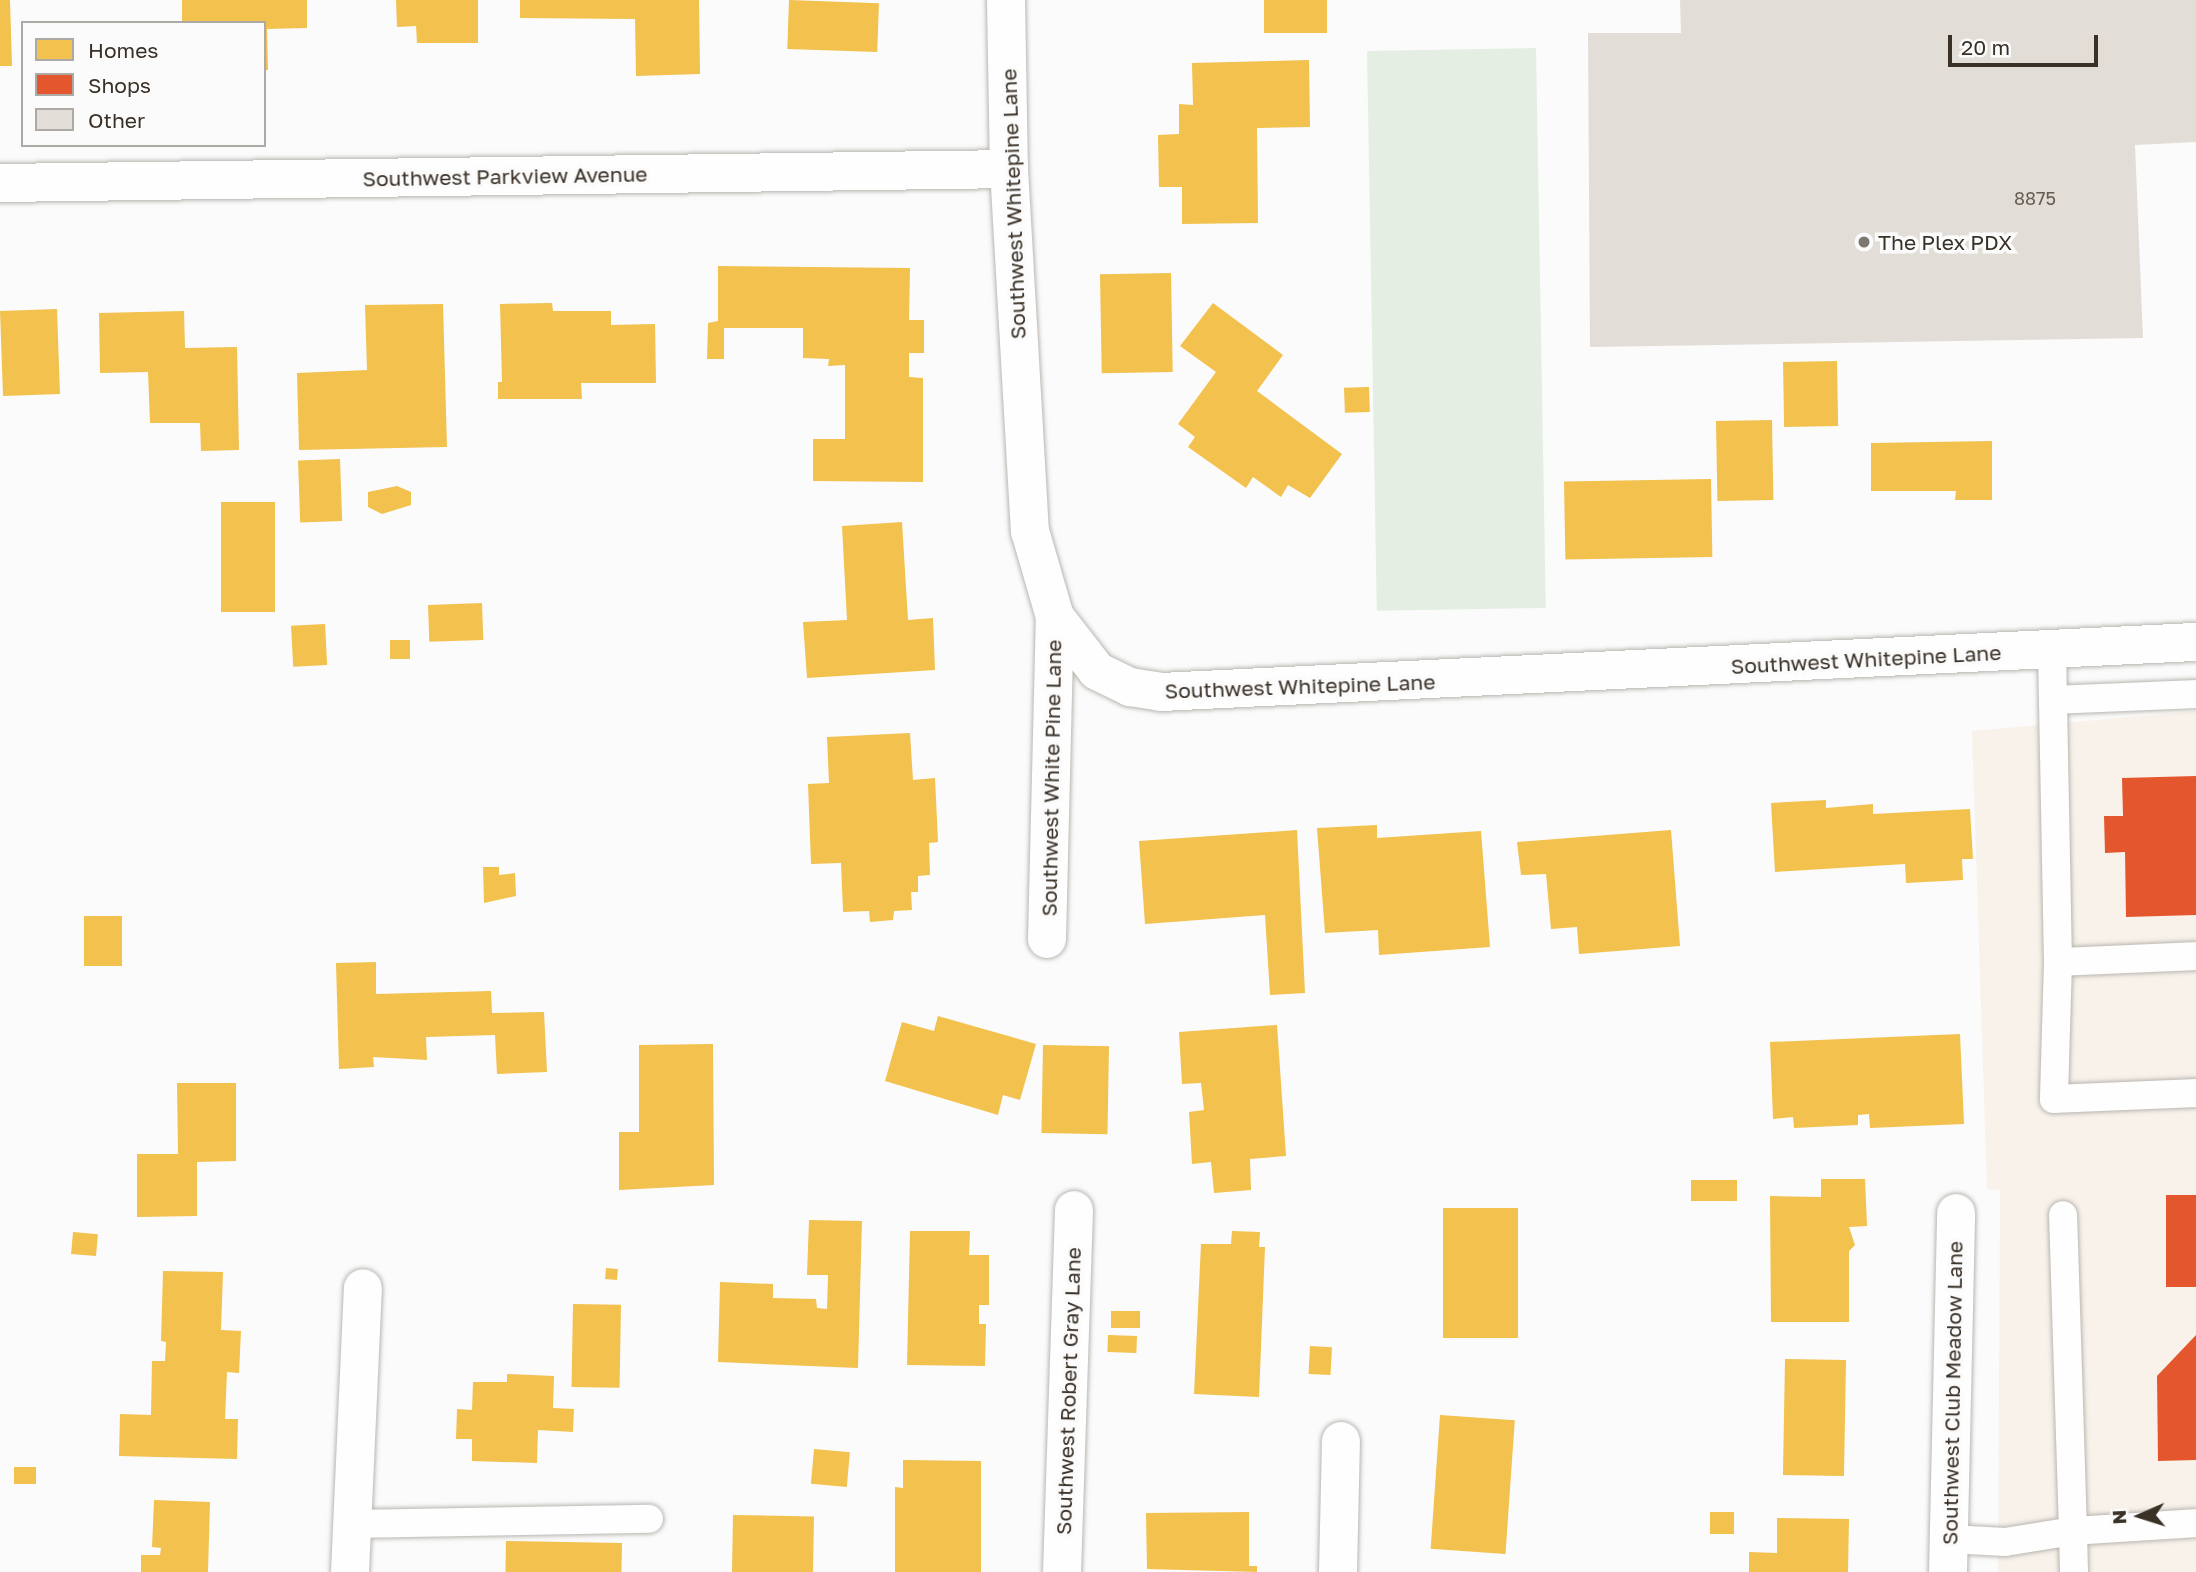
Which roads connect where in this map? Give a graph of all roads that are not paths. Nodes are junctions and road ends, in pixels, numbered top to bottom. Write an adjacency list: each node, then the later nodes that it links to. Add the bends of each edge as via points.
1 (1006, 0): 2 (street, Southwest Whitepine Lane)
2 (1009, 169): 3 (street, Southwest Parkview Avenue); 4 (street, Southwest Whitepine Lane, via 1030,531)
3 (0, 183)
4 (1055, 617): 6 (street, Southwest Whitepine Lane, via 1097,671 1130,687 1161,692); 9 (street, Southwest White Pine Lane)
5 (2196, 642): 6 (street, Southwest Whitepine Lane)
6 (2052, 650): 8 (lane)
7 (2196, 694): 8 (lane)
8 (2054, 700): 11 (lane)
9 (1047, 939)
10 (2196, 956): 11 (lane)
11 (2058, 962): 12 (lane, via 2054,1099)
12 (2196, 1093)
13 (1074, 1210): 24 (street, Southwest Robert Gray Lane)
14 (1956, 1213): 22 (street, Southwest Club Meadow Lane)
15 (2063, 1215): 21 (lane)
16 (363, 1288): 20 (street)
17 (1341, 1441): 25 (street)
18 (649, 1519): 20 (lane)
19 (2196, 1523): 21 (lane)
20 (352, 1524): 23 (street)
21 (2073, 1531): 22 (lane); 26 (lane)
22 (1949, 1555)
23 (350, 1572)
24 (1062, 1572)
25 (1338, 1572)
26 (2074, 1572)

